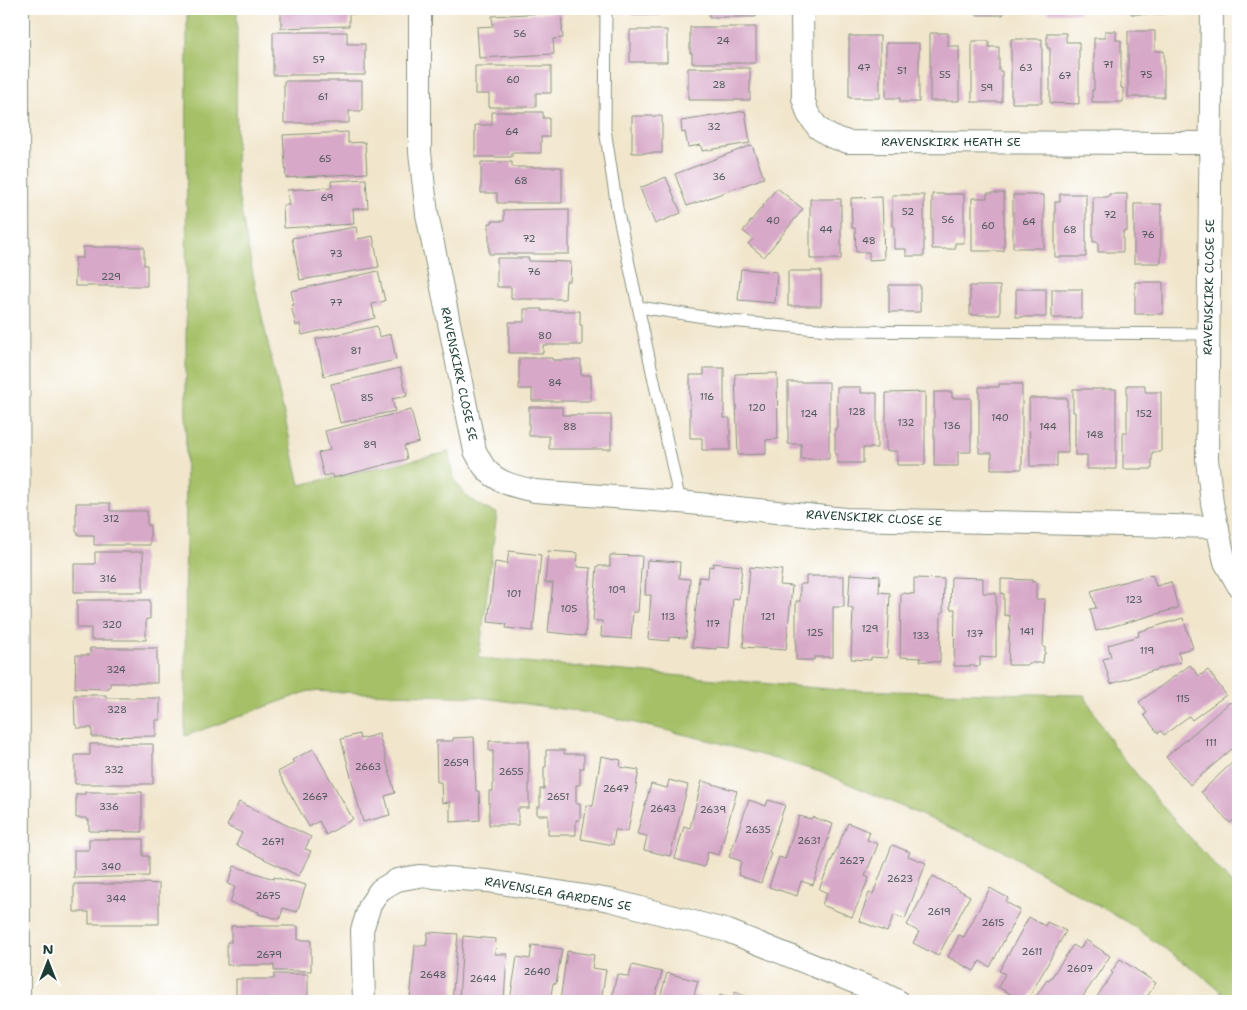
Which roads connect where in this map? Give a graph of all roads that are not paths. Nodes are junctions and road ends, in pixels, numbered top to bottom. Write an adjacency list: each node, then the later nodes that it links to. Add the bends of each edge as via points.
1 (18, 9): 9 (street)
2 (420, 9): 10 (street, RAVENSKIRK CLOSE SE, via 420,152 427,214 475,451 486,469 514,487)
3 (606, 9): 7 (lane, via 605,129 617,208)
4 (802, 9): 6 (street, RAVENSKIRK HEATH SE, via 802,98 818,128 832,137 848,142)
5 (1212, 9): 6 (street, RAVENSKIRK CLOSE SE)
6 (1210, 143): 8 (street, RAVENSKIRK CLOSE SE)
7 (639, 307): 8 (lane, via 730,321 840,331); 10 (lane)
8 (1208, 334): 11 (street, RAVENSKIRK CLOSE SE, via 1207,459)
9 (13, 352): 13 (street)
10 (680, 502): 11 (street, RAVENSKIRK CLOSE SE, via 845,519)
11 (1218, 527): 12 (street, via 1225,562)
12 (1238, 585)
13 (19, 1001)
14 (364, 1001): 15 (street, RAVENSLEA GARDENS SE, via 362,930 370,905 380,890 397,880 419,876 488,881 637,907 728,931)
15 (898, 1001)

